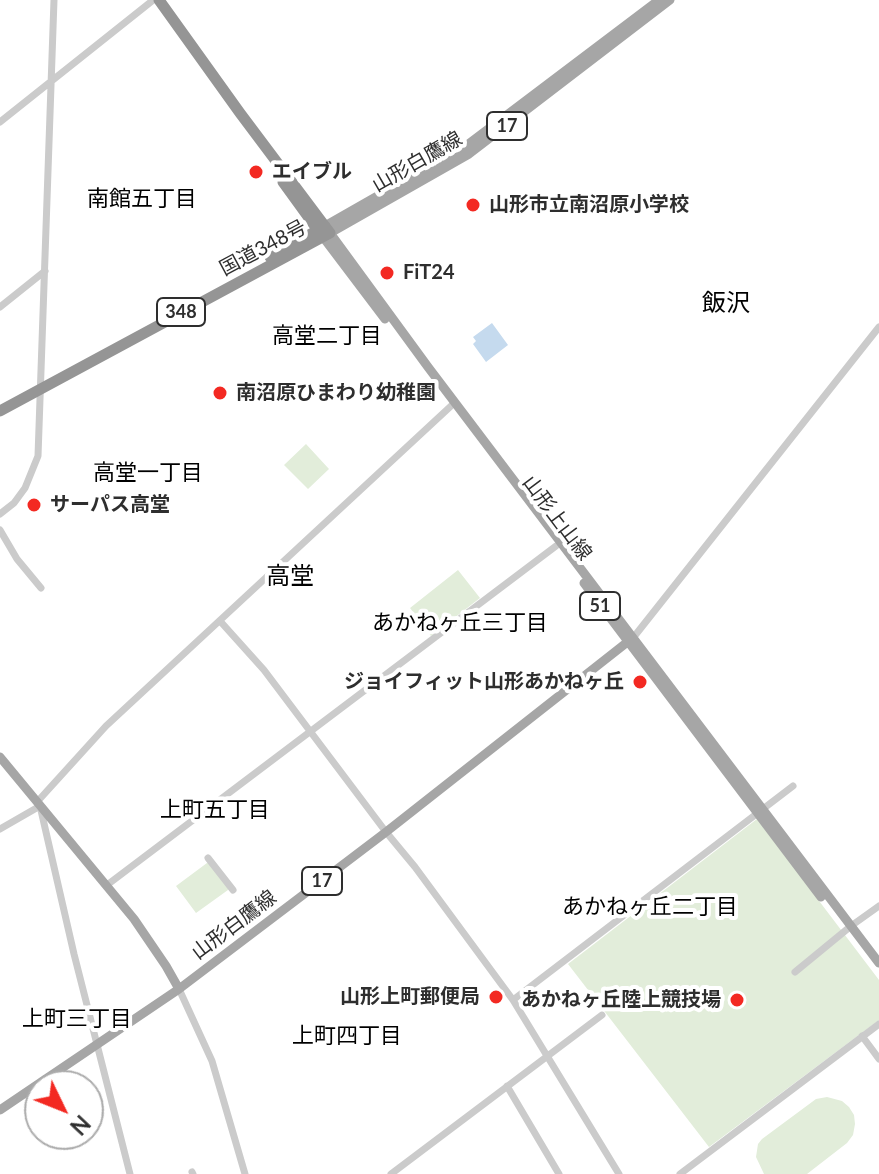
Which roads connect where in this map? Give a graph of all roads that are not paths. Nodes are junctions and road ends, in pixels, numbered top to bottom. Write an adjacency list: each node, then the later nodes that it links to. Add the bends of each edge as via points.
1 (54, 0): 5 (street)
2 (154, 0): 5 (street); 7 (highway, 国道348号)
3 (670, 0): 4 (main road, 山形白鷹線 / 17)
4 (657, 3): 7 (main road, 山形白鷹線 / 17, via 469,154)
5 (52, 80): 6 (street); 8 (street)
6 (0, 122)
7 (324, 231): 11 (highway, 国道348号 / 348); 12 (main road, 山形上山線 / 51); 19 (main road, 山形上山線 / 51)
8 (45, 271): 9 (street); 11 (street)
9 (0, 307)
10 (879, 327): 19 (street)
11 (40, 385): 13 (highway, 国道348号 / 348); 14 (street, via 34,469 19,497)
12 (451, 406): 16 (main road, 山形上山線 / 51); 18 (street)
13 (0, 408)
14 (0, 514)
15 (0, 530): 17 (street)
16 (556, 546): 19 (main road, 山形上山線 / 51); 20 (street)
17 (41, 588)
18 (220, 621): 20 (street); 23 (street, via 106,726)
19 (630, 640): 24 (main road, 山形上山線 / 51); 26 (main road, 山形白鷹線 / 17)
20 (311, 732): 26 (street); 28 (street)
21 (0, 757): 23 (main road)
22 (793, 786): 24 (street)
23 (38, 804): 25 (street); 28 (main road); 40 (street)
24 (760, 812): 31 (main road, 山形上山線 / 51); 36 (street)
25 (0, 829)
26 (386, 832): 35 (main road, 山形白鷹線 / 17); 36 (street)
27 (208, 858): 29 (street)
28 (107, 885): 35 (main road)
29 (233, 890)
30 (879, 906): 31 (street)
31 (849, 928): 32 (main road, 山形上山線 / 51); 33 (street); 34 (main road, 山形上山線 / 51)
32 (879, 963)
33 (795, 972)
34 (879, 973)
35 (179, 989): 40 (main road, 山形白鷹線 / 17); 46 (street, via 212,1061)
36 (513, 1000): 41 (street)
37 (602, 1015): 41 (street)
38 (879, 1024): 39 (street)
39 (862, 1036): 42 (street); 50 (street)
40 (98, 1044): 44 (main road, 山形白鷹線 / 17); 45 (street)
41 (547, 1055): 43 (street); 49 (street)
42 (879, 1059)
43 (507, 1086): 47 (street); 48 (street)
44 (0, 1110)
45 (130, 1174)
46 (245, 1174)
47 (391, 1174)
48 (559, 1174)
49 (619, 1174)
50 (680, 1174)

